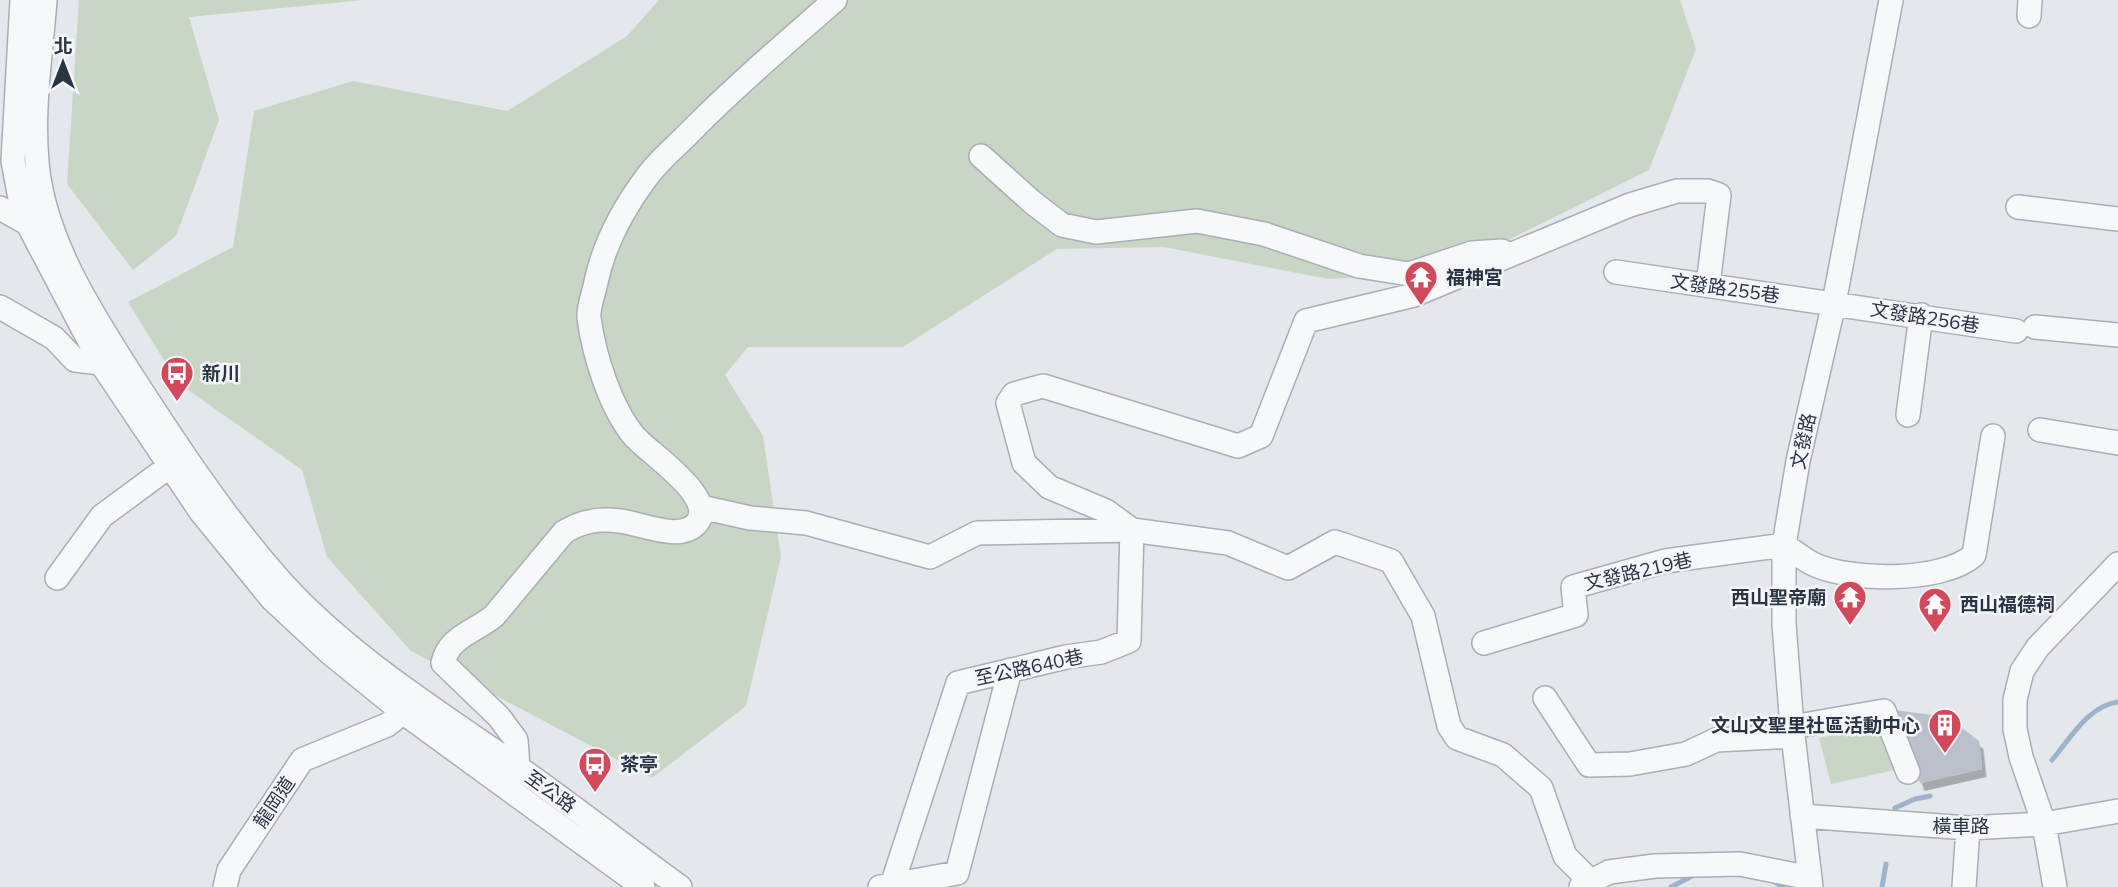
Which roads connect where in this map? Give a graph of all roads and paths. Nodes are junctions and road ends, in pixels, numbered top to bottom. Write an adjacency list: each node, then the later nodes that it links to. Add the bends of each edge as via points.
1 (22, 0): 9 (street, via 13,161)
2 (45, 0): 10 (street, via 36,105 37,164)
3 (835, 0): 24 (street, via 722,99 647,177 606,243 597,277 589,315 612,401 634,437 684,481)
4 (1891, 0): 14 (street, 文發路)
5 (981, 156): 11 (street, via 1062,225 1096,232 1197,221 1264,234 1359,266 1409,274 1472,253)
6 (2018, 206): 8 (street)
7 (0, 208): 9 (street)
8 (2118, 219)
9 (29, 226): 10 (street); 18 (street)
10 (54, 235): 18 (street)
11 (1522, 250): 13 (street, via 1630,205 1677,191 1708,191 1719,195); 25 (street, via 1414,295 1306,321 1261,436 1238,446 1043,386 1014,394 1008,403 1024,463 1049,487 1106,511)
12 (1616, 272): 13 (street, 文發路255巷)
13 (1708, 285): 14 (street, 文發路255巷)
14 (1834, 303): 16 (street, 文發路256巷); 26 (street, 文發路)
15 (0, 307): 18 (street, via 54,338 75,360)
16 (1921, 315): 17 (street, 文發路256巷); 19 (street)
17 (2118, 335)
18 (109, 359): 23 (street)
19 (1908, 415)
20 (2040, 429): 22 (street)
21 (1993, 436): 26 (street, via 1974,555 1964,564 1920,574 1866,578 1813,564)
22 (2118, 443)
23 (176, 461): 28 (street, via 102,516); 32 (street, via 201,512 272,599 330,653)
24 (701, 507): 25 (street, via 806,523 930,557 977,533); 34 (street, via 695,525 684,531 620,521 580,522 564,532 494,616 445,651 443,663 516,740)
25 (1132, 530): 30 (street, 至公路640巷, via 1129,641 1101,652); 43 (street, via 1228,542 1287,568 1335,542 1391,561 1423,616 1449,726 1457,738 1503,755 1541,788 1565,856)
26 (1784, 545): 29 (street, 文發路219巷, via 1665,561 1573,587 1576,615); 33 (street, 文發路)
27 (2118, 564): 39 (street, via 2038,647 2022,671 2015,729)
28 (57, 578)
29 (1484, 643)
30 (1010, 670): 44 (street, 至公路640巷, via 958,683); 44 (street, via 957,873)
31 (1545, 698): 33 (street, via 1589,765 1629,764 1686,754 1716,740)
32 (411, 706): 34 (street, 至公路); 36 (street, 至公路); 41 (street, 龍岡道, via 387,725 302,760)
33 (1792, 732): 35 (street, via 1884,710); 38 (street, 文發路)
34 (517, 767): 36 (street); 46 (street, 至公路)
35 (1908, 772)
36 (502, 785): 45 (street, 至公路)
37 (2118, 811): 39 (street, 橫車路)
38 (1802, 816): 40 (street, 橫車路); 42 (street, 文發路)
39 (2044, 824): 40 (street, 橫車路); 48 (street)
40 (1968, 828): 47 (street)
41 (222, 881)
42 (1810, 883): 43 (street, via 1740,864 1655,866 1609,872)
43 (1586, 884)
44 (886, 886)
45 (643, 887)
46 (680, 887)
47 (1964, 887)
48 (2055, 887)

